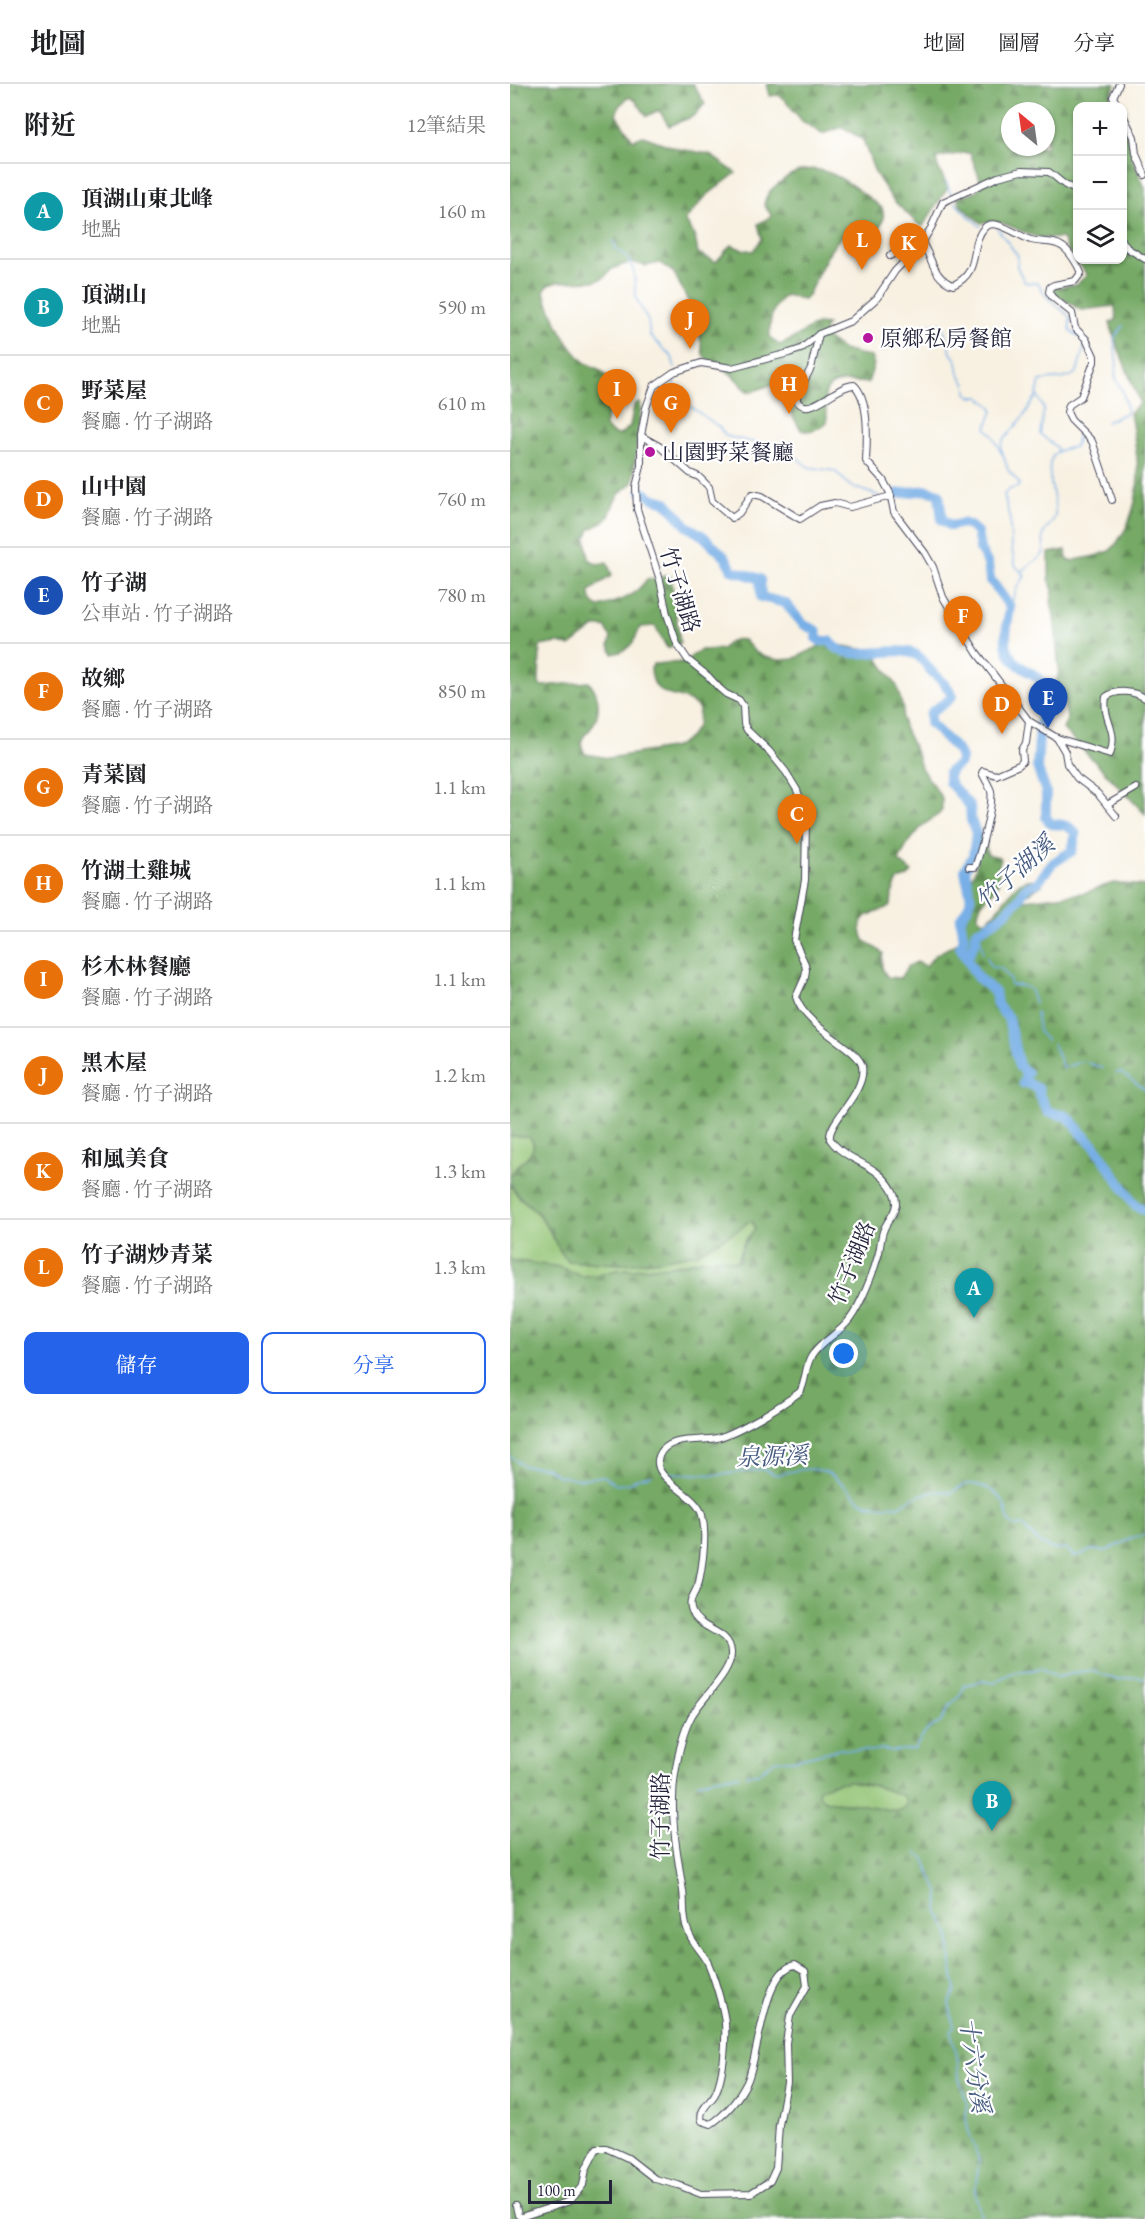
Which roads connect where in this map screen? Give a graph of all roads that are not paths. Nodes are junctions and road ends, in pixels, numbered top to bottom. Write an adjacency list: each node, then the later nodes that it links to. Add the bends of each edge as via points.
1 (1119, 84): 2 (street, via 1113,97)
2 (1116, 102)
3 (1127, 124): 4 (street)
4 (1145, 175)
5 (1073, 189): 6 (street, 竹子湖路, via 1049,172 1021,171 998,177 943,202)
6 (922, 243): 8 (street, via 911,244); 10 (street, 竹子湖路, via 895,271 877,298 851,321); 13 (street, via 942,281 952,285 972,268 978,241 984,227 990,224 997,223 1032,240 1064,247 1081,273 1075,281 1054,285 1049,292 1072,313 1075,328 1086,339 1094,362 1081,397 1069,405 1067,412 1092,441)
7 (1127, 248): 9 (street)
8 (890, 256)
9 (1145, 259)
10 (819, 334): 11 (street, 竹子湖路, via 801,349 732,368 701,363 674,372 650,393); 12 (street, via 811,368 797,401 807,407 846,385 859,390 864,402 866,461)
11 (641, 436): 12 (street, via 699,477 709,487 712,501 732,518 752,494 800,519 820,506 835,503 850,507); 21 (street, 竹子湖路, via 637,509 677,644 688,660 726,694 739,700 747,730 786,772 806,818 805,880 794,940 805,964 806,977 796,997 816,1026 855,1054 862,1065 855,1094 829,1131 830,1139 840,1150 876,1170 891,1188 896,1202 872,1275 856,1308 842,1328 812,1355 800,1392 738,1430 717,1438 675,1442 660,1454 657,1462 663,1477 692,1498 701,1511 702,1560 690,1606 697,1620 727,1641 732,1656 691,1718 674,1785 684,1920 688,1934 708,1963 725,2020 725,2049 718,2086 704,2108 702,2121 711,2124 719,2119 747,2081 779,1976 785,1968 795,1965 807,1976 807,1986 790,2016 787,2083 774,2175 751,2193 701,2194 655,2179 628,2158 597,2148 586,2169 584,2185 570,2201 521,2217)
12 (891, 496): 15 (street, via 894,512 925,553 957,621)
13 (1112, 500)
14 (1145, 698): 16 (street, via 1126,692 1106,697 1107,718 1114,735 1110,754)
15 (1029, 722): 16 (street); 20 (street, via 1023,761 996,775 982,773 991,800 979,856 975,867)
16 (1057, 738): 18 (street, via 1077,778)
17 (1136, 788): 18 (street)
18 (1107, 806): 19 (street)
19 (1116, 816)
20 (969, 867)
21 (516, 2206)

